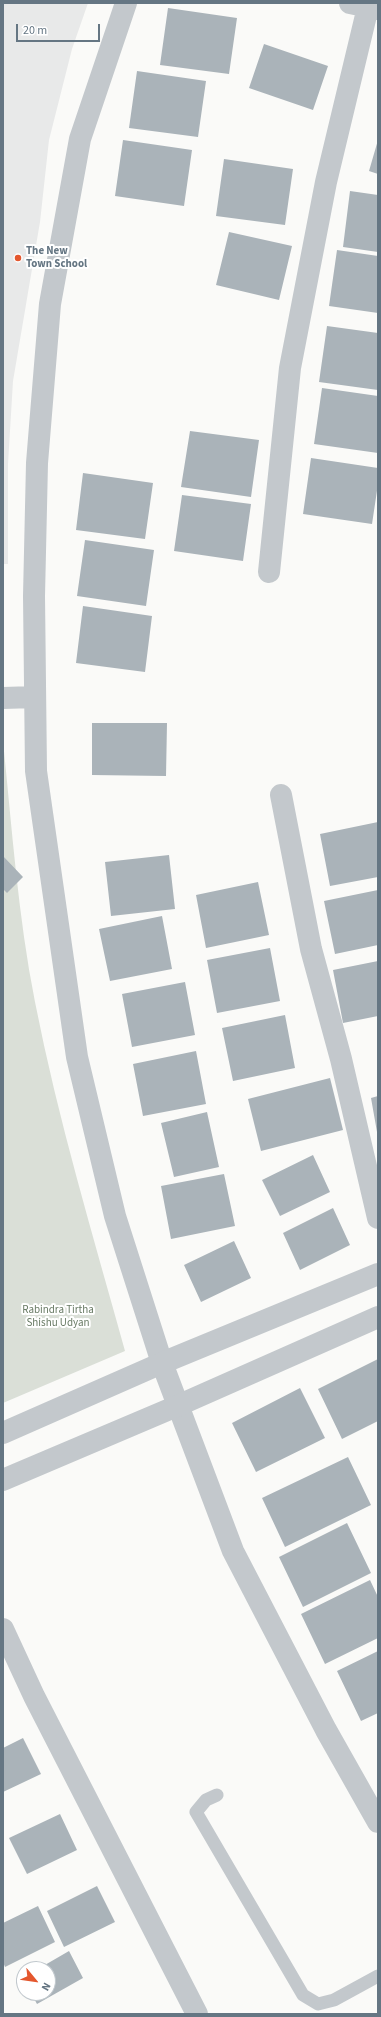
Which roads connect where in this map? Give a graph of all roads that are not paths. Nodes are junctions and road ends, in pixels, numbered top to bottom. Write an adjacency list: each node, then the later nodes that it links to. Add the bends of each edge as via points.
1 (126, 3): 4 (street, via 80,138 50,304 37,463)
2 (365, 6): 3 (street, via 326,182 290,368)
3 (269, 572)
4 (35, 697): 5 (street); 10 (street, via 36,771 76,1057 115,1216)
5 (3, 698)
6 (281, 795): 7 (street, via 310,949 341,1059)
7 (378, 1218)
8 (378, 1274): 10 (street)
9 (378, 1317): 11 (street)
10 (162, 1363): 11 (street); 12 (street)
11 (177, 1406): 13 (street); 16 (street, via 233,1550 326,1730)
12 (3, 1433)
13 (3, 1480)
14 (3, 1629): 18 (street, via 37,1703)
15 (217, 1795): 17 (lane, via 206,1800 196,1812 303,1995 318,2004 334,2000)
16 (378, 1822)
17 (378, 1976)
18 (197, 2014)

